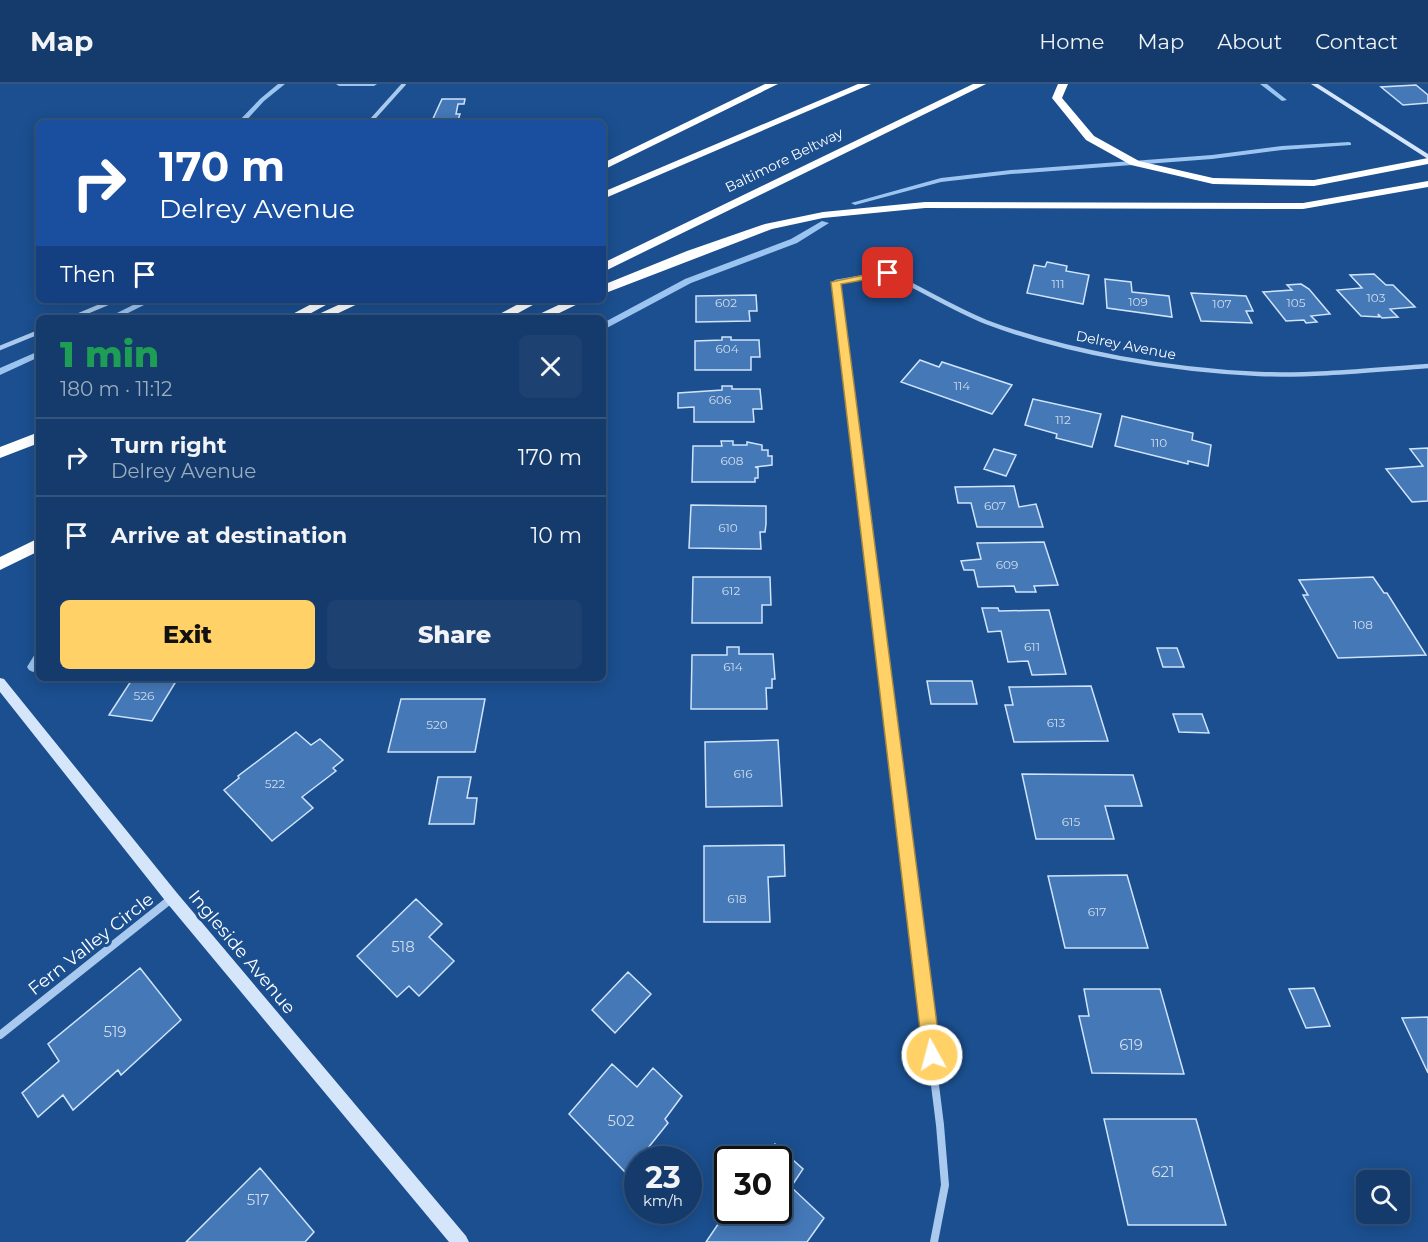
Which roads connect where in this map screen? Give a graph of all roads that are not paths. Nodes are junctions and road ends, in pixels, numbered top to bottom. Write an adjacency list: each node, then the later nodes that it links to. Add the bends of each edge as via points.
1 (404, 84): 7 (street)
2 (773, 84): 9 (highway)
3 (866, 84): 11 (highway)
4 (981, 84): 12 (highway, Baltimore Beltway)
5 (1063, 84): 8 (highway, via 1057,98 1090,138 1136,164 1213,182 1314,183)
6 (1314, 84): 8 (main road)
7 (372, 120)
8 (1428, 159)
9 (606, 166)
10 (1428, 184): 13 (highway, via 1303,206 925,205 823,215 769,226)
11 (606, 195)
12 (606, 267)
13 (606, 289)
14 (108, 303): 19 (street)
15 (322, 303): 20 (highway)
16 (353, 303): 21 (highway)
17 (530, 303): 22 (highway)
18 (573, 303): 23 (highway)
19 (79, 315)
20 (298, 315)
21 (324, 315)
22 (505, 315)
23 (545, 315)
24 (36, 333): 25 (street)
25 (0, 348)
26 (1428, 366): 35 (street, Delrey Avenue, via 1259,374 1141,363 1030,337 984,321 888,273 836,282 940,1125 945,1185)
27 (36, 438): 28 (highway)
28 (0, 453)
29 (34, 547): 30 (highway)
30 (0, 564)
31 (0, 683): 32 (main road, Ingleside Avenue)
32 (172, 898): 33 (street, Fern Valley Circle); 34 (main road, Ingleside Avenue)
33 (0, 1035)
34 (460, 1242)
35 (934, 1242)

